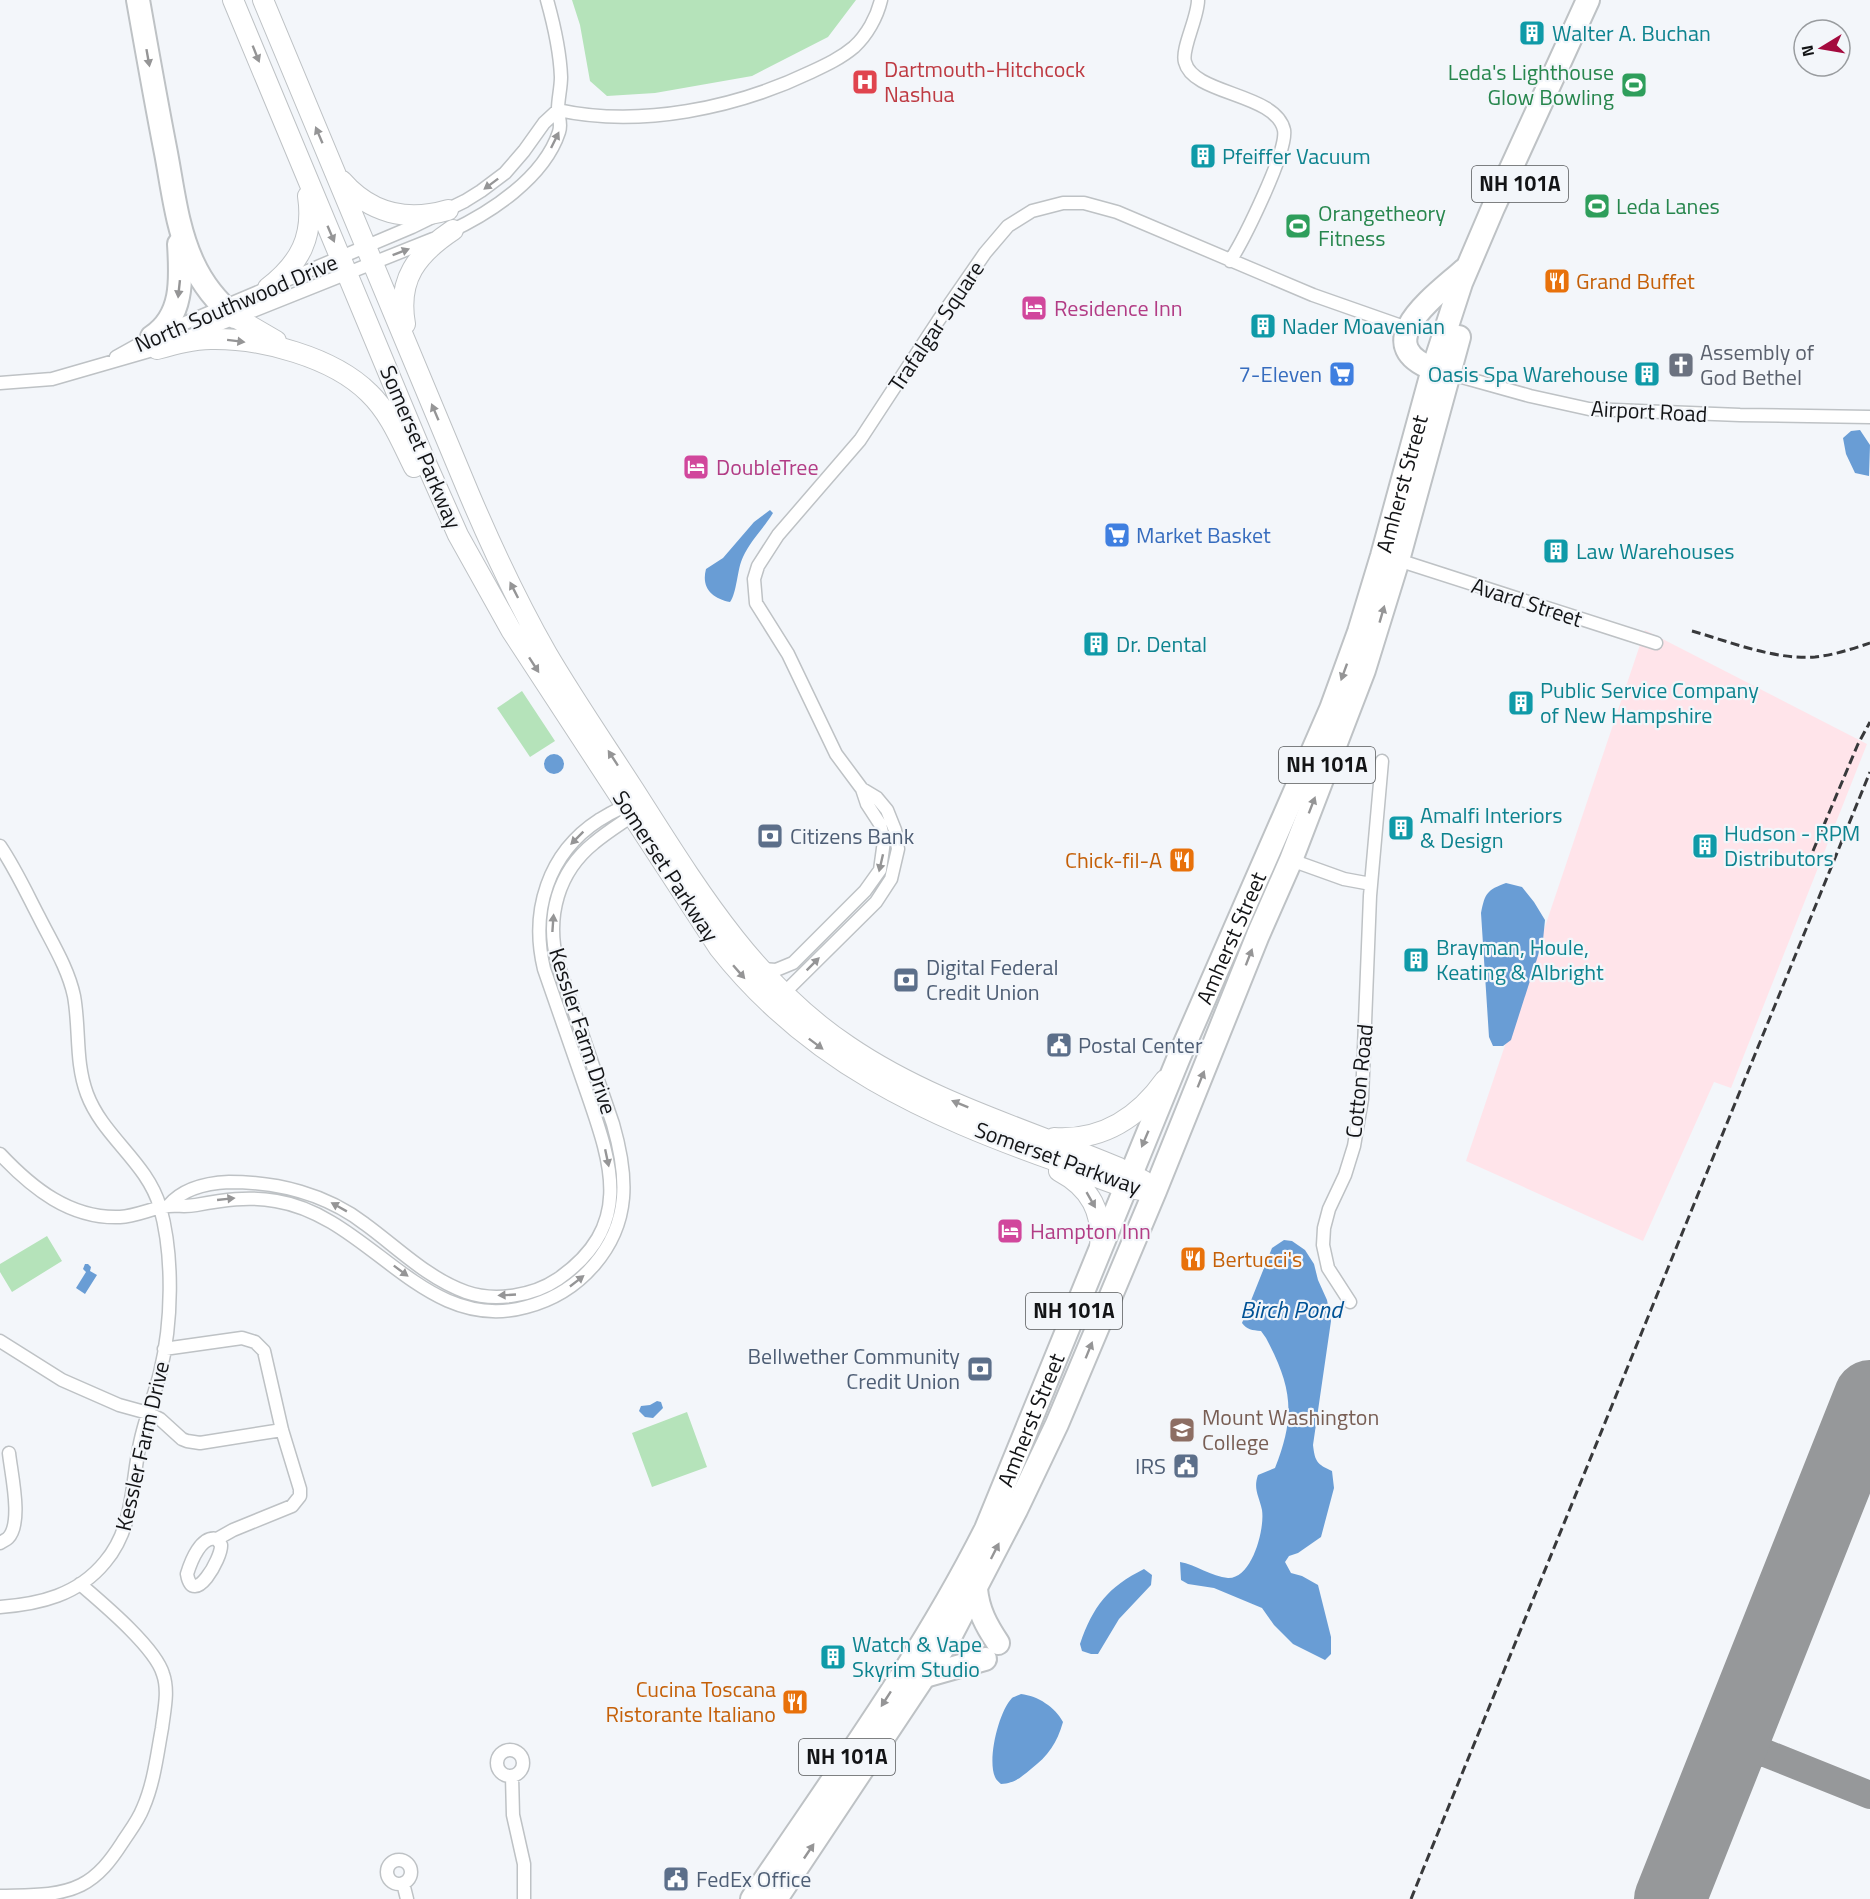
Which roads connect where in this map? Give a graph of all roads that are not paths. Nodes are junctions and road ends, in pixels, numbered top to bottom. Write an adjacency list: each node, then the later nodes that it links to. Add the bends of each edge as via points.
1 (138, 0): 12 (highway, one-way to 12)
2 (233, 0): 10 (main road, Somerset Parkway, one-way to 10)
3 (263, 0): 11 (main road, Somerset Parkway, one-way to 3)
4 (548, 0): 9 (street, via 560,56)
5 (881, 0): 9 (street, via 855,46 838,59 773,88 720,103 655,114 592,116)
6 (1198, 0): 16 (street, via 1184,55 1189,71 1203,82 1262,106 1282,124 1285,133 1282,151)
7 (1588, 0): 18 (highway, Amherst Street / NH 101A)
8 (1604, 0): 25 (highway, Amherst Street / NH 101A)
9 (558, 110): 13 (street, one-way to 13, via 505,173); 14 (street, one-way to 9, via 504,201 532,174 558,136)
10 (301, 164): 17 (main road, Somerset Parkway, one-way to 17); 19 (main road, via 309,201 309,233 296,259)
11 (333, 167): 13 (main road, via 357,195 383,211 413,216); 15 (main road, Somerset Parkway)
12 (172, 189): 20 (highway, via 190,256 203,282); 22 (highway, one-way to 22, via 179,242 179,294 171,319)
13 (448, 210): 15 (street)
14 (453, 230): 15 (street, one-way to 14); 24 (main road, via 424,253 406,282 404,313)
15 (370, 255): 17 (street); 17 (street, North Southwood Drive); 24 (main road, Somerset Parkway)
16 (1230, 261): 21 (street, Trafalgar Square); 32 (street, Trafalgar Square, via 1117,212 1084,202 1052,204 1015,220 985,254 860,440 771,545 754,579 756,603 788,654 836,754)
17 (344, 266): 19 (street, North Southwood Drive); 20 (street, North Southwood Drive); 29 (main road, Somerset Parkway, via 433,481)
18 (1468, 266): 21 (highway, via 1416,314); 25 (highway, Amherst Street / NH 101A, via 1448,321)
19 (268, 288): 20 (street, North Southwood Drive)
20 (229, 312): 22 (street, North Southwood Drive); 23 (main road)
21 (1407, 328): 25 (highway, via 1410,353 1417,361)
22 (155, 343): 23 (main road, one-way to 23, via 222,339); 26 (street, North Southwood Drive, via 52,379)
23 (302, 354): 29 (main road, via 345,374 383,408 442,519)
24 (414, 362): 33 (main road, Somerset Parkway, one-way to 24, via 521,604)
25 (1441, 371): 27 (street, Airport Road, via 1589,409); 28 (highway, Amherst Street / NH 101A); 39 (highway, Amherst Street / NH 101A, one-way to 39, via 1331,709)
26 (0, 383)
27 (1870, 417)
28 (1398, 560): 30 (street, Avard Street); 35 (highway, Amherst Street / NH 101A, one-way to 28, via 1364,670)
29 (472, 561): 33 (main road, Somerset Parkway, one-way to 33, via 511,630)
30 (1656, 643)
31 (1382, 761): 36 (street, Cotton Road)
32 (862, 789): 37 (street, Trafalgar Square, one-way to 37, via 884,841 877,876 793,963 772,971); 38 (street, Trafalgar Square, one-way to 32, via 876,902 891,879 898,849 891,819 877,798)
33 (634, 809): 37 (main road, Somerset Parkway); 38 (main road, Somerset Parkway, one-way to 38, via 719,948 744,978); 44 (street, Kessler Farm Drive, via 595,823 574,840 552,871 540,905 539,942 544,969 608,1156 611,1181 606,1218 597,1240 573,1268 536,1291 480,1295 445,1283 356,1216 311,1194 256,1183 224,1182 181,1193)
34 (0, 846): 44 (street, via 67,971 75,1007 80,1070 90,1100)
35 (1291, 860): 36 (street); 43 (highway, Amherst Street / NH 101A, one-way to 35)
36 (1371, 884): 46 (street, Cotton Road, via 1360,1115 1349,1163 1329,1209 1323,1245 1328,1268)
37 (755, 965): 38 (main road, Somerset Parkway)
38 (778, 1000): 40 (main road, Somerset Parkway, via 896,1075)
39 (1179, 1057): 40 (main road, via 1154,1096 1120,1124 1099,1134); 42 (highway, Amherst Street / NH 101A, one-way to 42)
40 (1031, 1143): 42 (main road, Somerset Parkway); 45 (main road, one-way to 45, via 1084,1189 1098,1214)
41 (0, 1154): 44 (street, Kessler Farm Drive, via 35,1187 75,1210 121,1217)
42 (1128, 1180): 43 (main road, Somerset Parkway, via 1139,1191); 45 (highway, Amherst Street / NH 101A)
43 (1155, 1191): 55 (highway, Amherst Street / NH 101A, one-way to 43, via 1057,1424)
44 (164, 1207): 48 (street, Kessler Farm Drive, via 169,1285)
45 (1100, 1249): 63 (highway, Amherst Street / NH 101A, one-way to 63, via 986,1529 961,1579)
46 (1350, 1302)
47 (0, 1341): 49 (street, via 62,1380)
48 (164, 1349): 49 (street, Kessler Farm Drive); 50 (street, via 242,1338 255,1341 264,1351)
49 (148, 1413): 50 (street, via 194,1443); 54 (street, Kessler Farm Drive, via 125,1530 104,1564)
50 (282, 1430): 52 (street, via 300,1489 297,1502)
51 (9, 1453): 53 (street, via 15,1527)
52 (217, 1539)
53 (0, 1543)
54 (80, 1584): 56 (street, Kessler Farm Drive, via 51,1599); 60 (street, via 150,1651 163,1673 164,1710 151,1784 138,1820 110,1861 91,1879 56,1893)
55 (976, 1589): 57 (highway, Amherst Street / NH 101A); 57 (highway, via 991,1651)
56 (0, 1607)
57 (925, 1676): 64 (highway, Amherst Street / NH 101A, one-way to 57)
58 (512, 1776): 62 (street, via 513,1815 525,1875)
59 (403, 1883): 61 (street)
60 (0, 1896)
61 (407, 1899)
62 (524, 1899)
63 (752, 1899)
64 (776, 1899)

